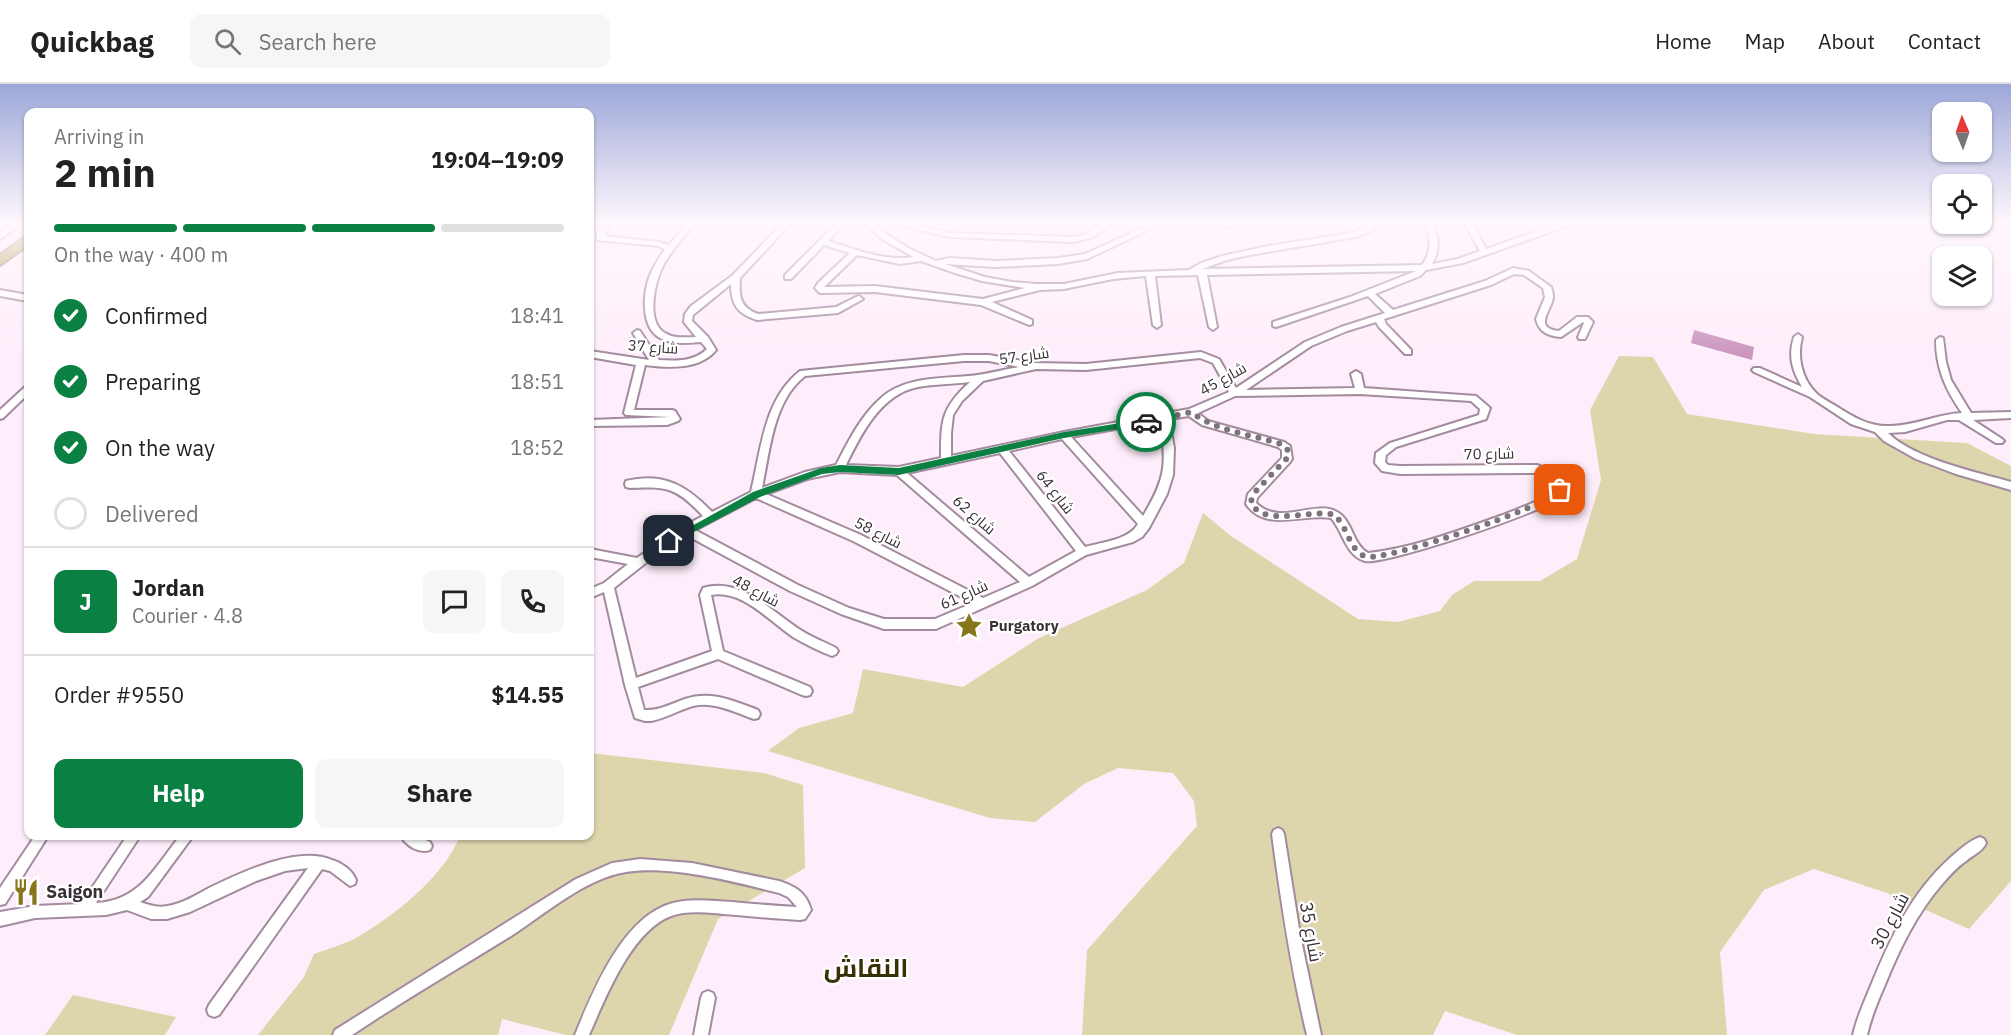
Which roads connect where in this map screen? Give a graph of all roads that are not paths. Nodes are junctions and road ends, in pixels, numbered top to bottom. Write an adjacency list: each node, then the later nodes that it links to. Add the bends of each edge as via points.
1 (657, 268): 29 (street, via 648,301 657,333 671,339)
2 (744, 268): 12 (street, شارع 37)
3 (797, 268): 13 (street)
4 (840, 268): 19 (street, via 821,282 819,288 891,291)
5 (951, 268): 14 (street)
6 (1196, 268): 9 (street)
7 (1404, 268): 10 (street)
8 (1425, 268): 16 (street)
9 (1191, 272): 10 (street); 11 (street)
10 (1202, 272): 25 (street)
11 (1150, 273): 14 (street); 24 (street)
12 (736, 277): 18 (street, via 735,298 740,309 757,317 838,310); 29 (street, شارع 37, via 689,314 688,322)
13 (788, 277)
14 (1040, 288): 19 (street)
15 (0, 293): 17 (street)
16 (1369, 293): 20 (street); 23 (street)
17 (24, 297)
18 (859, 299)
19 (983, 302): 22 (street)
20 (1392, 314): 21 (street, شارع 45); 27 (street, شارع 45, via 1520,271 1542,282 1548,290 1540,319 1542,326 1561,334 1585,319 1589,322)
21 (1379, 318): 31 (street); 41 (street, شارع 45, via 1319,338)
22 (1029, 322)
23 (1276, 324)
24 (1157, 325)
25 (1213, 327)
26 (637, 333): 34 (street)
27 (1582, 336)
28 (1798, 337): 42 (street, via 1793,351 1795,363)
29 (705, 339): 34 (street, شارع 37, via 711,350 700,360)
30 (1940, 340): 46 (street, via 1943,376)
31 (1408, 352)
32 (594, 355): 33 (street, شارع 37)
33 (641, 361): 34 (street, شارع 37); 48 (street, via 629,413 672,413 673,420)
34 (656, 363)
35 (1036, 366): 38 (street, شارع 57); 41 (street, شارع 57, via 1097,366 1201,355 1216,362); 58 (street, via 964,358 802,373 790,382 778,405)
36 (1757, 370): 42 (street)
37 (1356, 374): 39 (street)
38 (980, 378): 53 (street, via 951,406 946,418); 54 (street, شارع 57, via 915,384 897,391 856,435)
39 (1360, 392): 41 (street, شارع 70); 43 (street, شارع 70, via 1468,396 1485,408 1480,419 1386,448 1379,458 1385,468 1537,469 1554,477 1560,490 1543,503 1501,519 1409,549 1367,557 1355,549 1334,515 1287,516 1258,511 1251,504 1252,497 1287,459 1287,448 1205,423)
40 (24, 393): 45 (street)
41 (1234, 393): 43 (street, شارع 45)
42 (1812, 395): 49 (street, via 1860,425)
43 (1191, 412): 47 (street, شارع 45)
44 (2011, 415): 46 (street)
45 (0, 416)
46 (1964, 416): 49 (street, via 1912,428); 51 (street)
47 (1164, 419): 50 (street, شارع 45); 60 (street, شارع 61, via 1168,475)
48 (594, 423)
49 (1878, 429): 57 (street, via 1891,442 1914,454)
50 (1064, 435): 52 (street, شارع 45); 60 (street)
51 (1999, 441)
52 (1002, 450): 53 (street, شارع 45); 62 (street, شارع 64)
53 (946, 462): 55 (street, شارع 45)
54 (840, 468): 55 (street, شارع 45); 58 (street, شارع 45)
55 (899, 471): 65 (street, شارع 62)
56 (630, 484): 59 (street, via 672,484)
57 (2011, 486)
58 (756, 494): 59 (street, شارع 45); 68 (street, شارع 58, via 857,538)
59 (710, 517): 61 (street, شارع 45)
60 (1145, 525): 62 (street, شارع 61, via 1129,539)
61 (686, 530): 64 (street, شارع 45); 68 (street, شارع 61, via 794,588 884,624 936,624)
62 (1083, 552): 65 (street, شارع 61)
63 (594, 554): 64 (street)
64 (639, 562): 66 (street, شارع 45)
65 (1028, 583): 68 (street, شارع 61)
66 (608, 586): 67 (street, شارع 45); 71 (street)
67 (594, 592)
68 (983, 603)
69 (832, 651): 70 (street, شارع 48, via 797,634 731,591 717,588 705,595)
70 (718, 654): 71 (street); 72 (street)
71 (631, 685): 73 (street, via 639,714 643,716 705,699)
72 (806, 691)
73 (754, 714)
74 (1278, 834): 92 (street, شارع 35, via 1290,922)
75 (39, 840): 83 (street)
76 (131, 840): 85 (street)
77 (184, 840): 84 (street, via 143,893)
78 (412, 840): 80 (street)
79 (1980, 843): 93 (street, شارع 30, via 1951,864 1909,915)
80 (426, 846)
81 (319, 862): 82 (street, via 336,867); 84 (street, via 278,867 166,913 152,913); 88 (street)
82 (350, 880)
83 (0, 899)
84 (127, 903): 85 (street)
85 (84, 910): 86 (street, via 35,912)
86 (0, 919)
87 (708, 998): 91 (street)
88 (214, 1010)
89 (340, 1035): 90 (street, via 576,887 613,868 642,865 722,874 766,884 802,898 804,910 800,914 699,906 673,909 655,917 627,945)
90 (582, 1035)
91 (701, 1035)
92 (1314, 1035)
93 (1860, 1035)

